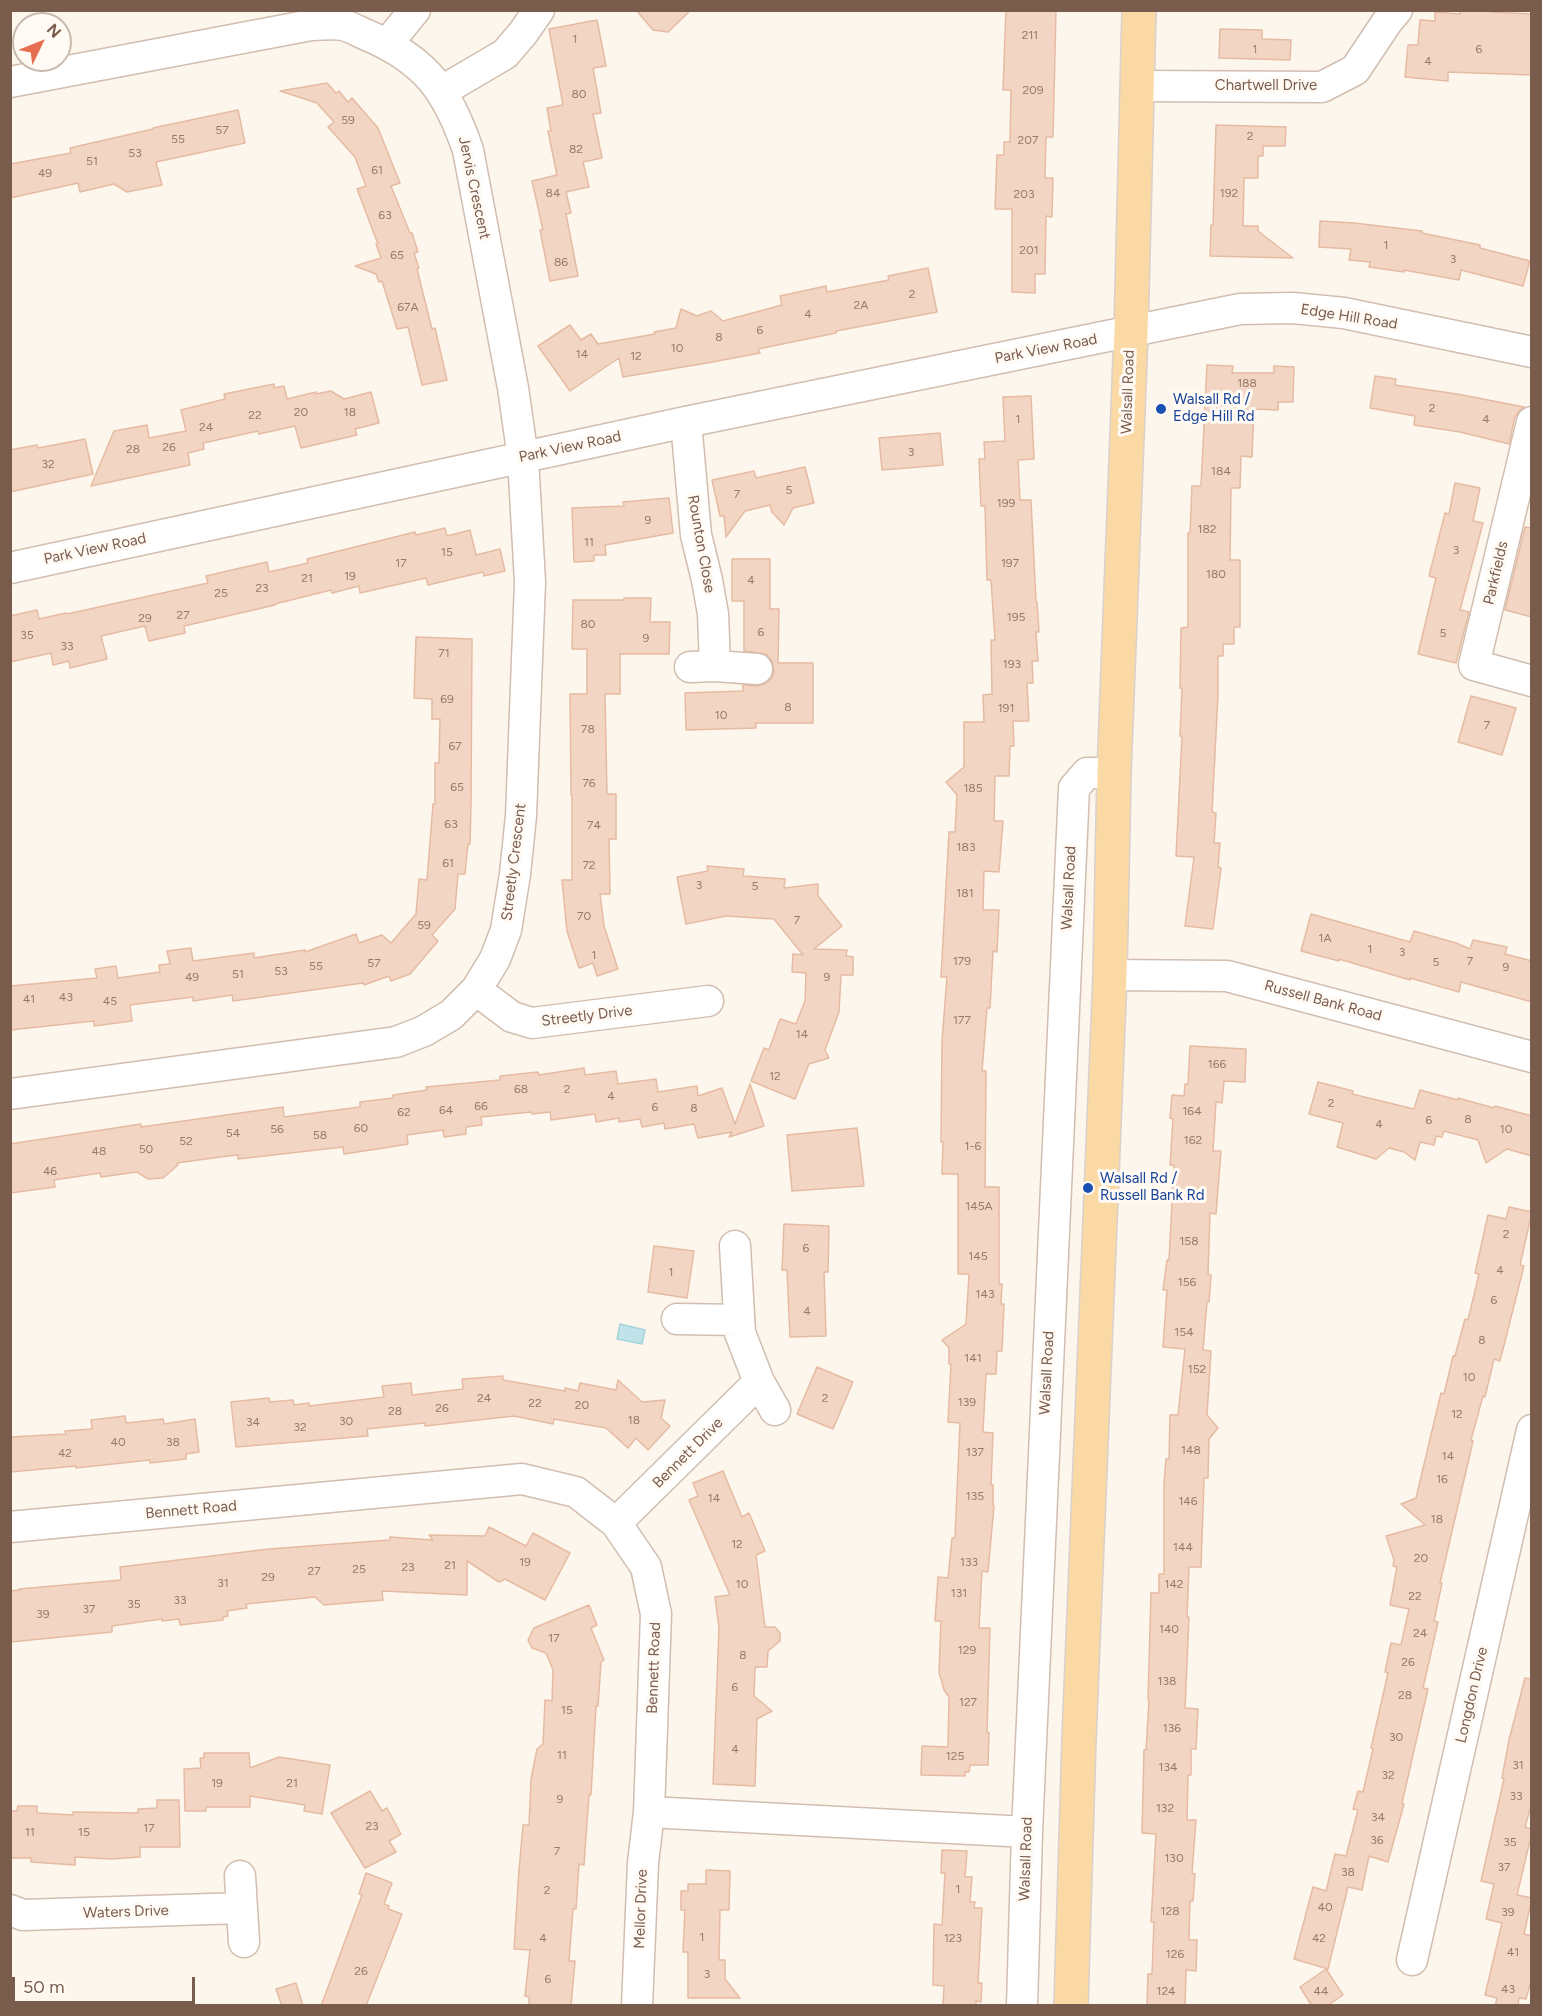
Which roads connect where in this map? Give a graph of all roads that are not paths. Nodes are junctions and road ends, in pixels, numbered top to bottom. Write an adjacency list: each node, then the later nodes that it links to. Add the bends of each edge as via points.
1 (415, 10): 5 (street)
2 (539, 10): 8 (street, via 505,54)
3 (1139, 10): 7 (main road, Walsall Road)
4 (1397, 10): 7 (street, Chartwell Drive, via 1355,70 1322,87)
5 (387, 44): 6 (street, Jervis Crescent, via 343,25 311,25); 8 (street, Jervis Crescent, via 414,62)
6 (10, 82)
7 (1137, 86): 9 (main road, Walsall Road)
8 (442, 91): 13 (street, Jervis Crescent, via 468,150)
9 (1131, 332): 10 (street, Edge Hill Road, via 1240,309 1293,308 1344,313); 11 (street, Park View Road); 17 (main road, Walsall Road)
10 (1532, 352)
11 (686, 422): 13 (street, Park View Road); 15 (street, Rounton Close, via 696,535 713,614 703,667)
12 (1532, 422): 16 (street, Parkfields, via 1474,665)
13 (524, 458): 14 (street, Park View Road); 19 (street, Streetly Crescent, via 530,582 521,816 506,930 495,959)
14 (10, 568)
15 (757, 669)
16 (1532, 681)
17 (1114, 773): 18 (main road, Walsall Road); 32 (street, Walsall Road, via 1087,773 1074,788)
18 (1110, 975): 21 (street, Russell Bank Road, via 1227,976); 40 (main road, Walsall Road)
19 (476, 990): 20 (street, Streetly Drive, via 512,1017 532,1023); 22 (street, Streetly Crescent, via 450,1015 396,1042)
20 (708, 1001)
21 (1532, 1057)
22 (10, 1094)
23 (735, 1246): 25 (street)
24 (677, 1319): 25 (street)
25 (739, 1320): 26 (street, via 740,1333)
26 (759, 1382): 27 (street); 29 (street, Bennett Drive)
27 (776, 1410)
28 (1532, 1430): 37 (street, Longdon Drive)
29 (616, 1523): 30 (street, Bennett Road, via 576,1492 522,1479); 31 (street, Bennett Road, via 646,1566 656,1614)
30 (10, 1527)
31 (649, 1812): 32 (street); 38 (street, Mellor Drive)
32 (1027, 1832): 39 (street, Walsall Road)
33 (240, 1876): 34 (street)
34 (242, 1908): 35 (street, Waters Drive, via 23,1915); 36 (street)
35 (10, 1910)
36 (244, 1942)
37 (1412, 1960)
38 (637, 2006)
39 (1022, 2006)
40 (1071, 2006)

